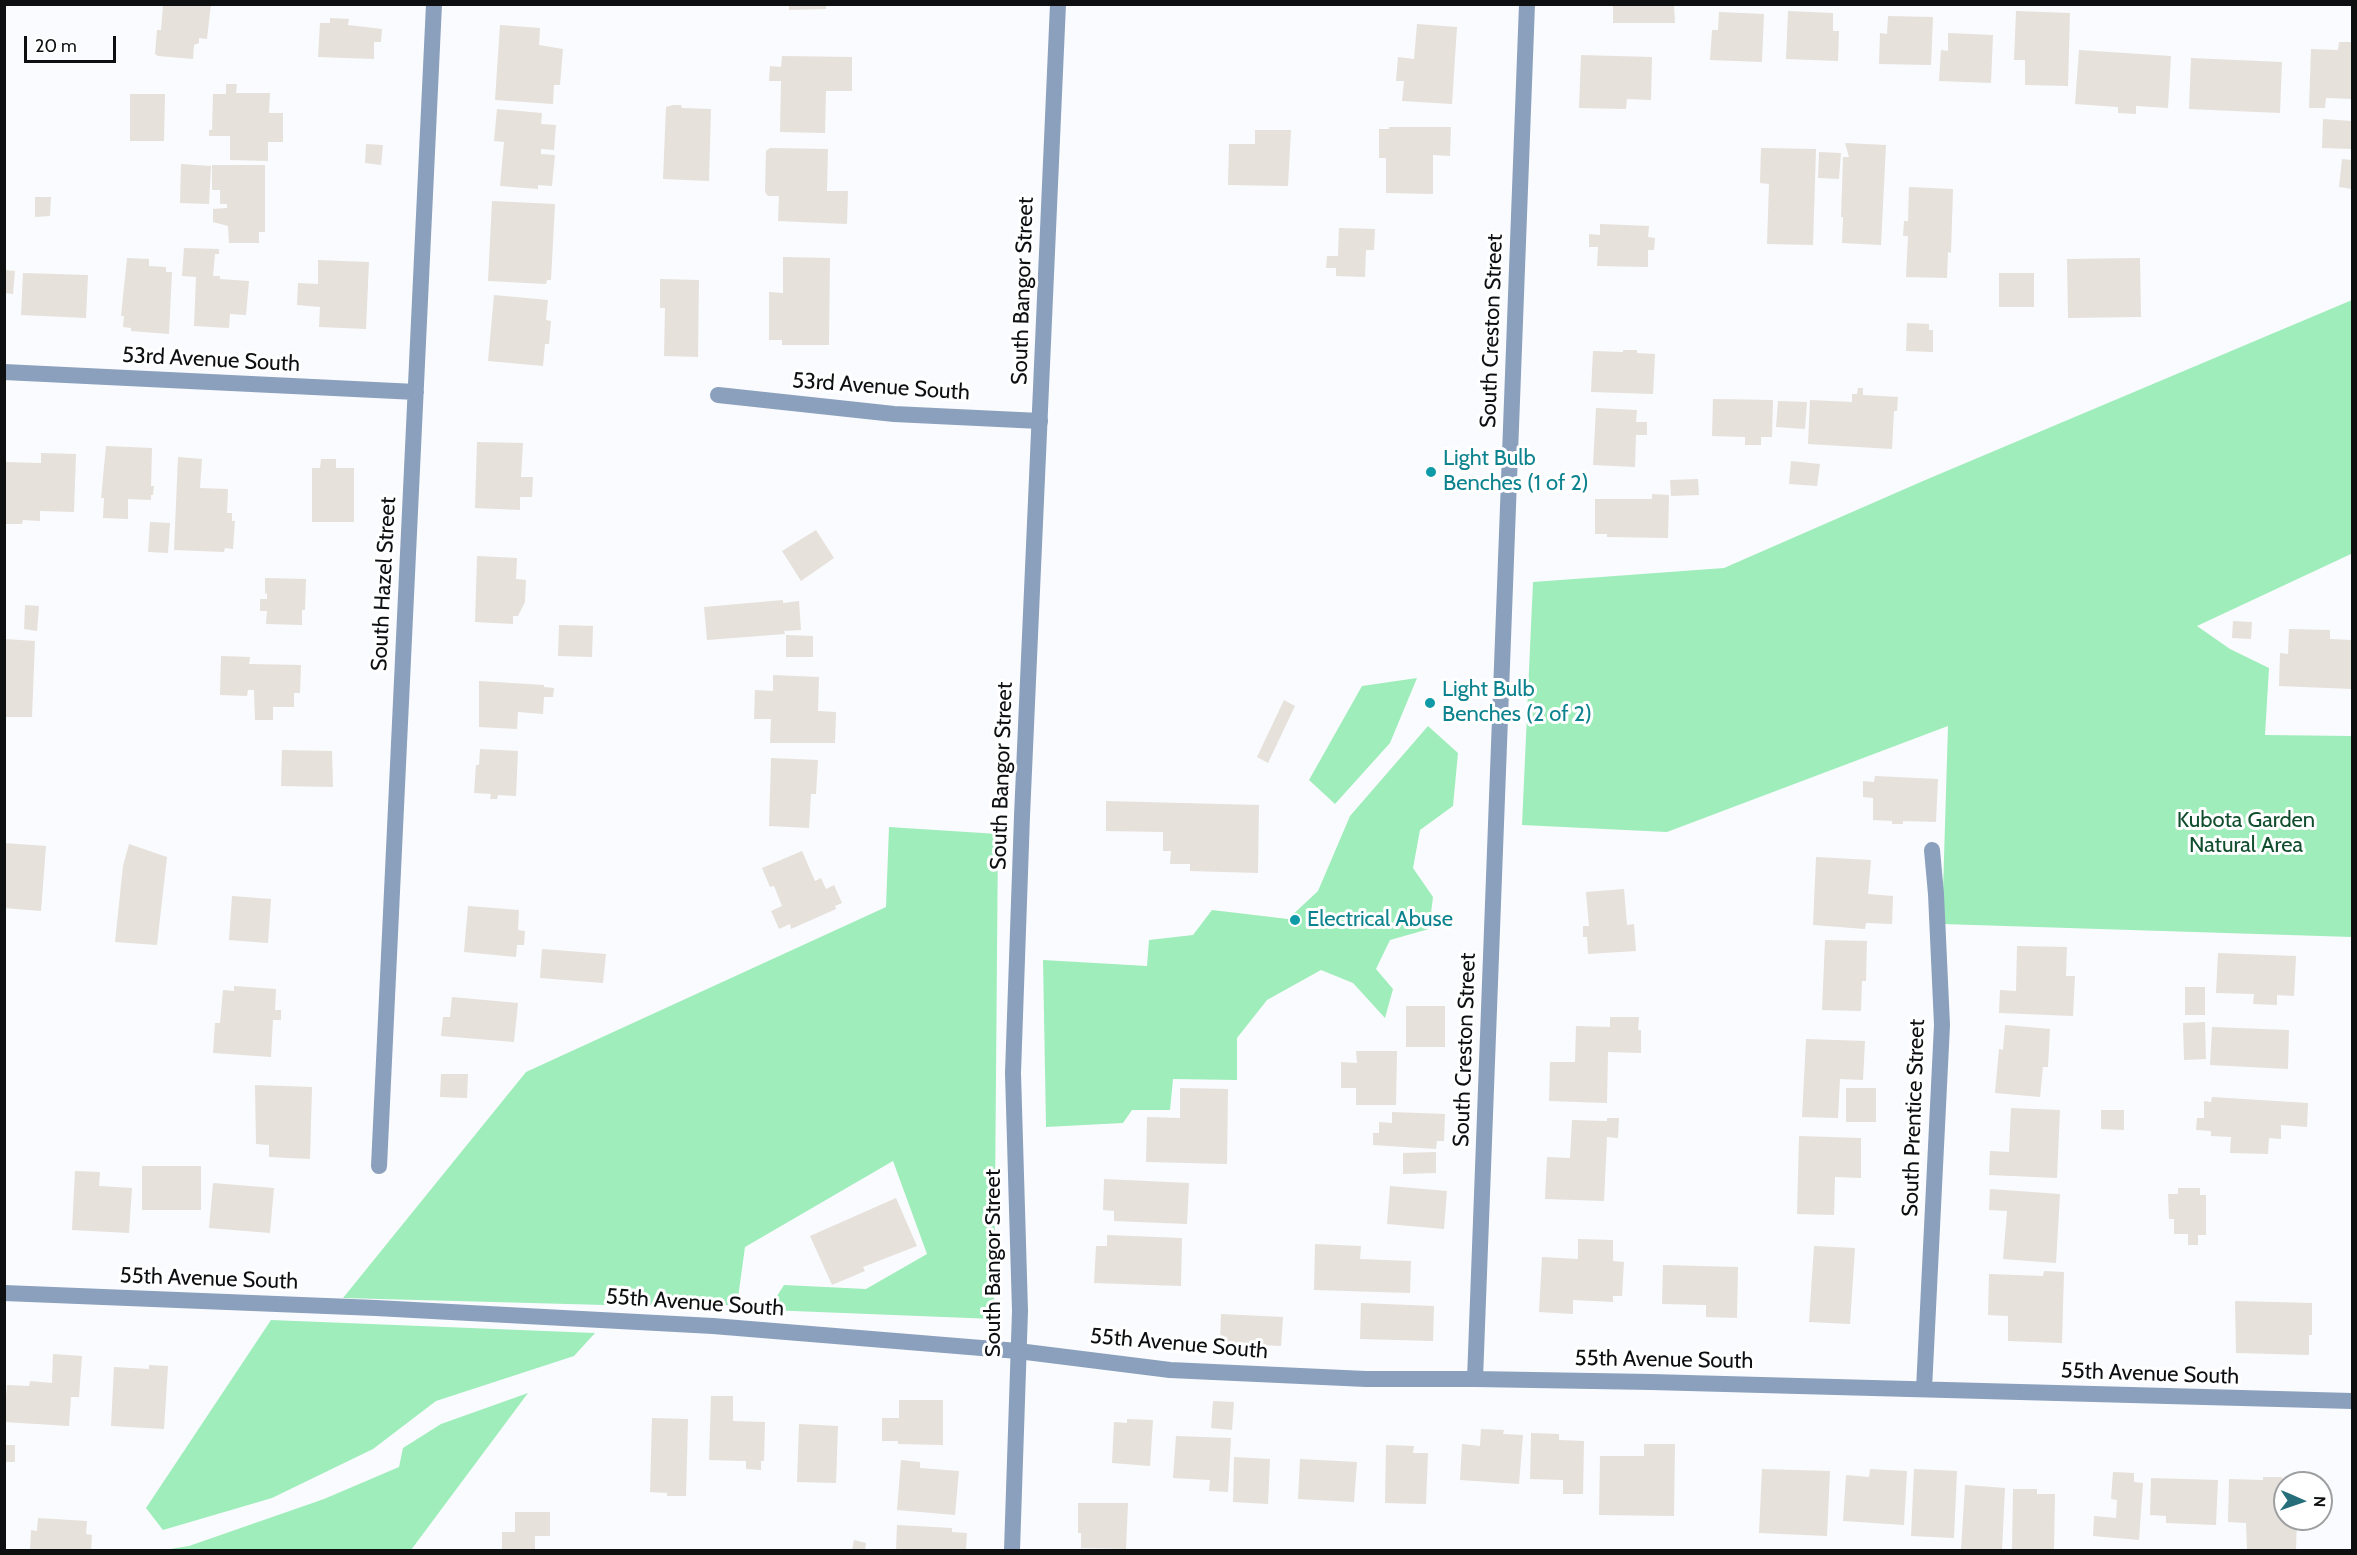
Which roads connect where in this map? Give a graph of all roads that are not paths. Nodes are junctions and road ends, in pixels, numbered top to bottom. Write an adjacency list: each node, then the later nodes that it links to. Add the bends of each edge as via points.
1 (434, 4): 5 (street, South Hazel Street)
2 (1058, 4): 7 (street, South Bangor Street)
3 (1527, 4): 12 (street, South Creston Street)
4 (4, 372): 5 (street, 53rd Avenue South)
5 (416, 392): 9 (street, South Hazel Street)
6 (718, 396): 7 (street, 53rd Avenue South, via 894,414)
7 (1040, 421): 11 (street, South Bangor Street, via 1013,1073)
8 (1932, 850): 13 (street, South Prentice Street, via 1942,1024)
9 (379, 1166)
10 (4, 1293): 11 (street, 55th Avenue South, via 613,1320)
11 (1018, 1351): 12 (street, 55th Avenue South, via 1170,1370 1366,1379); 15 (street, South Bangor Street)
12 (1475, 1378): 13 (street, 55th Avenue South)
13 (1924, 1389): 14 (street, 55th Avenue South)
14 (2352, 1401)
15 (1012, 1551)

